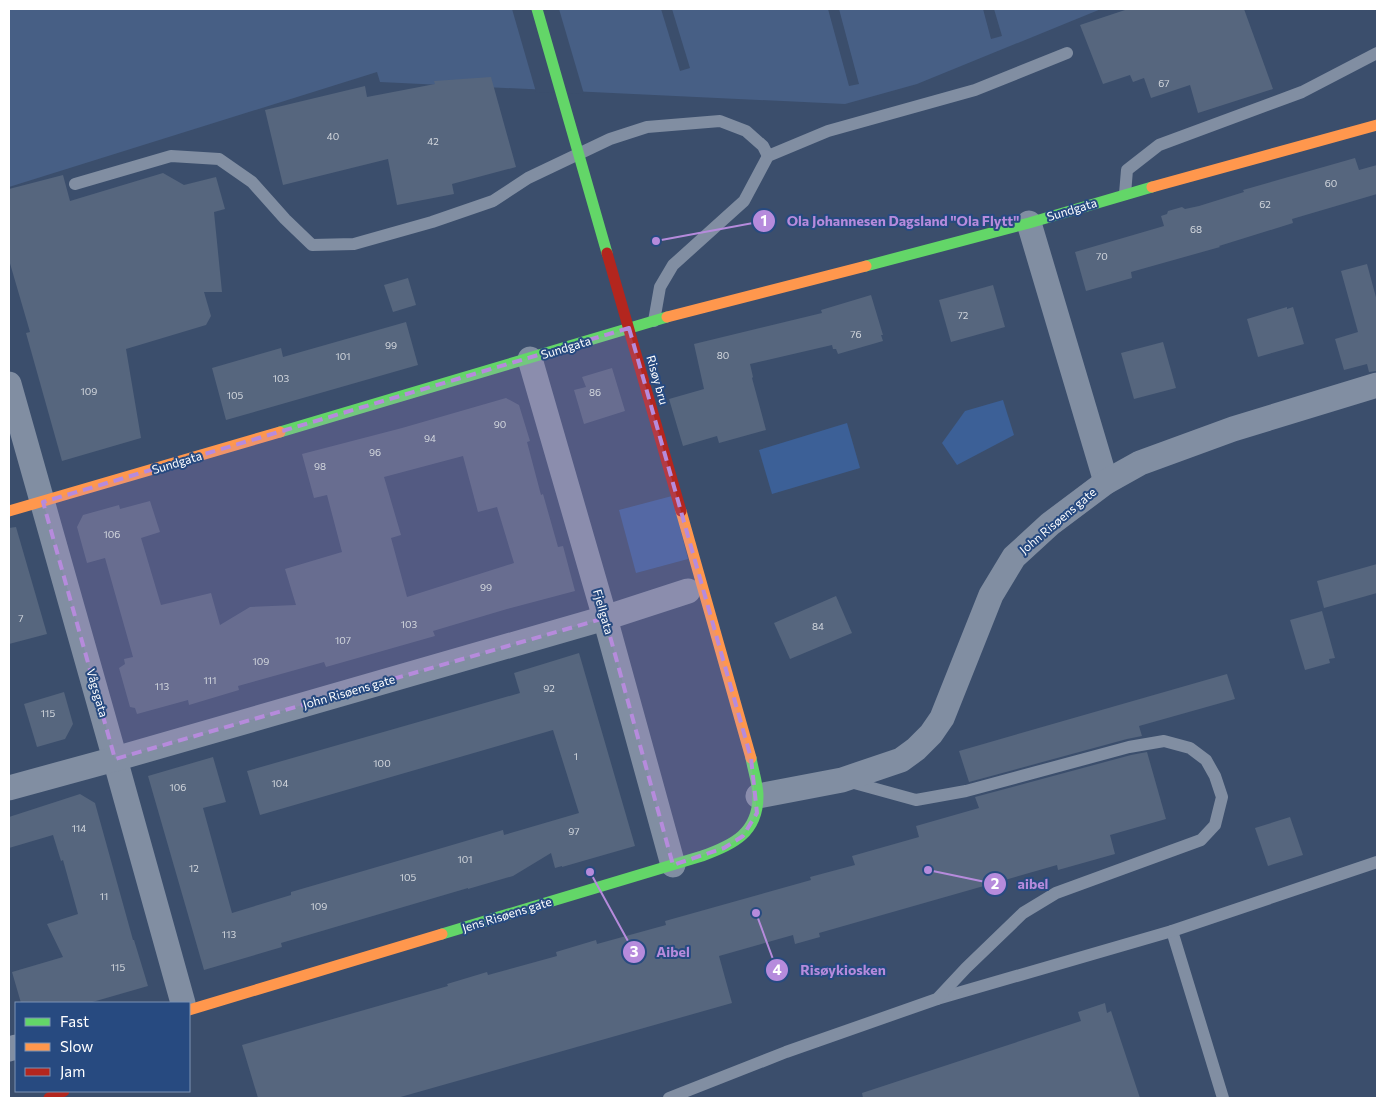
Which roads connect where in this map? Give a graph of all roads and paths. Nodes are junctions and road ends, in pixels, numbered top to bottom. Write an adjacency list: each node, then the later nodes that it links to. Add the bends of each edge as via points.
1 (537, 9): 18 (main road, Risøy bru, bridge)
2 (1067, 53): 5 (lane, via 975,90 828,131)
3 (1377, 53): 7 (lane, via 1302,92 1159,145 1127,170)
4 (1377, 125): 7 (main road, Sundgata)
5 (768, 156): 6 (lane, via 763,146 746,131 720,121 647,127 610,139 561,162 528,178 493,201 354,244 312,245 252,182 219,159 171,156); 9 (lane, via 744,201 673,264 660,287)
6 (75, 184)
7 (1126, 194): 8 (main road, Sundgata)
8 (1029, 223): 9 (main road, Sundgata); 13 (street)
9 (654, 320): 10 (main road, Sundgata)
10 (530, 359): 14 (main road, Sundgata); 17 (street, Fjellgata)
11 (9, 384): 14 (street, Vågsgata)
12 (1377, 385): 13 (street, John Risøens gate, via 1233,429 1140,463)
13 (1106, 482): 20 (street, John Risøens gate, via 1050,524 1014,557 991,595 942,718 932,734 901,760)
14 (43, 502): 15 (main road, Sundgata); 19 (street, Vågsgata)
15 (9, 511)
16 (688, 591): 17 (street, John Risøens gate)
17 (605, 618): 19 (street, John Risøens gate); 24 (street, Fjellgata)
18 (752, 758): 22 (main road, Jens Risøens gate)
19 (115, 759): 21 (street, John Risøens gate); 27 (street, Vågsgata)
20 (842, 780): 22 (street, John Risøens gate); 26 (lane, via 916,800 966,791 1129,747 1164,741 1190,748 1206,760 1215,776 1222,797 1215,825 1201,840 1056,893 1023,913)
21 (9, 788)
22 (758, 796): 24 (main road, Jens Risøens gate, via 751,826 735,843)
23 (1377, 862): 25 (lane)
24 (673, 865): 28 (main road, Jens Risøens gate)
25 (1172, 931): 26 (lane); 32 (lane)
26 (937, 999): 31 (lane, via 786,1052)
27 (183, 1002)
28 (190, 1010)
29 (62, 1092): 30 (main road)
30 (49, 1098)
31 (669, 1098)
32 (1223, 1098)

